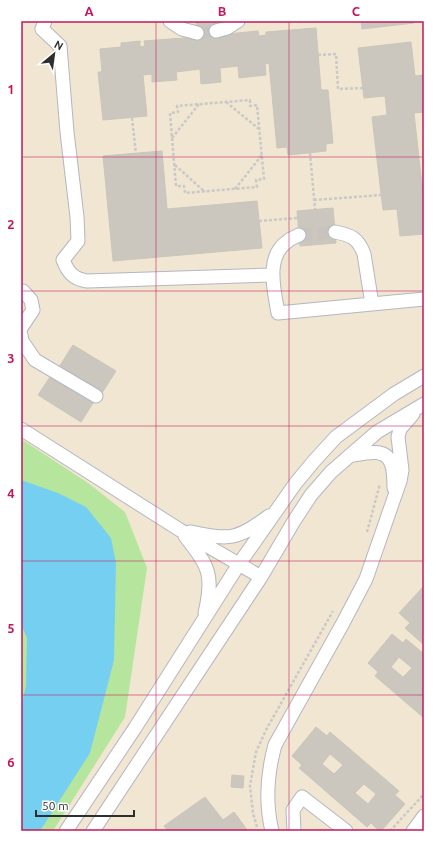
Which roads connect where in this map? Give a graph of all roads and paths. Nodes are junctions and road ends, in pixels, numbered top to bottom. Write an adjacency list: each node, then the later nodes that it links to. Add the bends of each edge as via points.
1 (45, 21): 26 (street, via 42,29 60,46 77,217 78,241 63,260 70,274 87,281)
2 (170, 21): 5 (street, via 182,29)
3 (238, 21): 4 (street)
4 (216, 31)
5 (197, 32)
6 (318, 55): 7 (path, via 336,54 338,89)
7 (363, 88)
8 (225, 102): 9 (path); 11 (path); 11 (path, via 250,100 250,106 257,105)
9 (200, 104): 12 (path); 12 (path, via 178,106 178,112 170,113)
10 (132, 118): 14 (path)
11 (260, 130): 15 (path)
12 (172, 138): 16 (path)
13 (310, 153): 20 (path)
14 (136, 154)
15 (262, 154): 17 (path); 17 (path, via 264,179 256,180 257,187)
16 (174, 164): 18 (path); 18 (path, via 176,186 184,186 184,193)
17 (235, 189): 18 (path)
18 (205, 192)
19 (381, 195): 20 (path)
20 (314, 200): 21 (path)
21 (315, 209)
22 (298, 218): 23 (path)
23 (259, 221)
24 (335, 232): 29 (street, via 349,235 361,247)
25 (299, 235): 26 (street, via 281,246)
26 (272, 275): 29 (street, via 278,313)
27 (21, 291): 30 (street, via 31,300 33,310)
28 (424, 299): 29 (street)
29 (372, 304)
30 (21, 328)
31 (21, 335): 33 (street, via 22,341 35,360)
32 (424, 376): 38 (street, via 394,394 336,437)
33 (96, 396)
34 (422, 405): 36 (street, via 377,432); 37 (street, via 400,428 398,438 402,470)
35 (21, 429): 39 (street)
36 (348, 456): 37 (street, via 376,452 385,455 393,468); 41 (street, via 311,495)
37 (395, 494): 47 (street, via 366,579 275,745 267,793)
38 (275, 512): 39 (street, via 250,529 233,536 210,536); 40 (street)
39 (180, 530): 40 (street); 42 (street, via 197,551 208,573 209,596)
40 (239, 564): 41 (street); 42 (street)
41 (261, 578): 46 (street)
42 (203, 624): 45 (street)
43 (424, 794): 50 (path)
44 (424, 816): 51 (street)
45 (66, 831)
46 (93, 831)
47 (272, 831)
48 (294, 831): 49 (street, via 292,810 302,797)
49 (346, 831)
50 (390, 831)
51 (413, 831)

